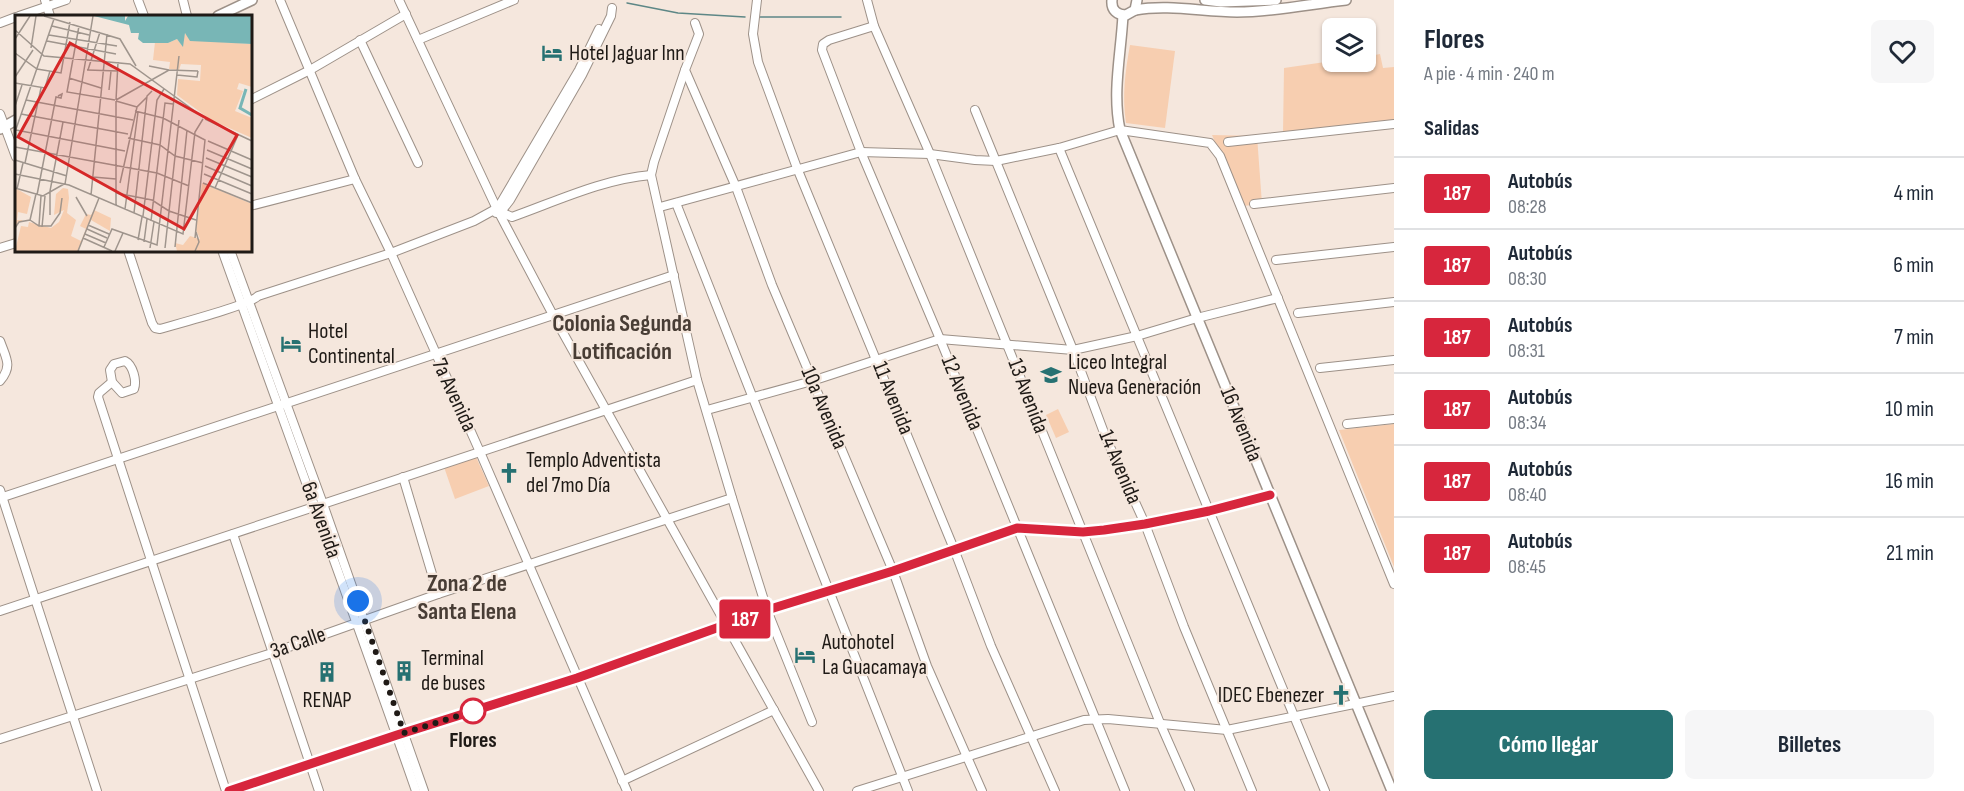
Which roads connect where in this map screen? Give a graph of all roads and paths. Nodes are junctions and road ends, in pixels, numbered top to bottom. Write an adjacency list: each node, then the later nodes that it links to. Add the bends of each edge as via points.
1 (66, 0): 15 (street)
2 (138, 0): 20 (street)
3 (183, 0): 21 (street)
4 (252, 0): 22 (main road)
5 (280, 0): 30 (street, 7a Avenida)
6 (399, 0): 18 (street)
7 (514, 0): 29 (street)
8 (616, 0): 54 (street, via 582,75 510,200)
9 (757, 0): 45 (street, 11 Avenida, via 753,34 758,62)
10 (867, 0): 27 (street, 13 Avenida)
11 (1101, 0): 16 (main road)
12 (1205, 0): 13 (main road)
13 (1276, 0)
14 (1346, 0): 17 (main road, via 1256,12)
15 (46, 3): 19 (street)
16 (1112, 3): 23 (main road, via 1116,12)
17 (1136, 5): 23 (main road, via 1130,14)
18 (406, 14): 28 (street); 29 (street)
19 (22, 15)
20 (144, 15)
21 (187, 15)
22 (220, 15)
23 (1123, 15): 37 (main road, 16 Avenida, via 1116,90)
24 (15, 18): 25 (street)
25 (0, 23)
26 (695, 23): 31 (street, via 699,34)
27 (874, 26): 40 (street, 12 Avenida, via 829,40 822,50); 41 (street, 13 Avenida)
28 (360, 40): 30 (street); 44 (street)
29 (418, 40): 54 (street)
30 (310, 70): 32 (street); 47 (street, 7a Avenida)
31 (685, 70): 46 (street); 48 (street, 10a Avenida)
32 (252, 99)
33 (975, 110): 43 (street, 14 Avenida)
34 (0, 114): 36 (street)
35 (1394, 124): 38 (street)
36 (2, 128): 42 (street)
37 (1120, 130): 39 (street); 64 (street, via 1210,143 1220,156); 69 (main road, 16 Avenida)
38 (1228, 142)
39 (1059, 148): 43 (street); 70 (street)
40 (861, 152): 41 (street); 45 (street); 71 (street, 12 Avenida)
41 (930, 154): 43 (street); 73 (street, 13 Avenida)
42 (15, 155)
43 (996, 161): 74 (street, 14 Avenida)
44 (418, 163)
45 (796, 168): 48 (street); 76 (street, 11 Avenida)
46 (651, 175): 53 (street); 54 (street, via 602,185 512,217)
47 (355, 179): 52 (street); 61 (street, 7a Avenida)
48 (735, 187): 50 (street); 81 (street, 10a Avenida)
49 (1394, 188): 51 (street)
50 (676, 202): 53 (street); 83 (street)
51 (1254, 204)
52 (252, 205)
53 (660, 207): 63 (street)
54 (498, 210): 61 (street, via 480,224); 68 (street)
55 (15, 243): 57 (street)
56 (1394, 246): 62 (street)
57 (0, 248)
58 (129, 252): 65 (street, via 155,328)
59 (223, 252): 65 (street, 6a Avenida)
60 (231, 252): 65 (street, 6a Avenida)
61 (392, 255): 65 (street); 75 (street, 7a Avenida)
62 (1276, 260)
63 (674, 275): 68 (street); 79 (street)
64 (1278, 298): 69 (street); 106 (street)
65 (249, 302): 84 (street, 6a Avenida)
66 (1394, 302): 67 (street)
67 (1298, 313)
68 (553, 315): 75 (street); 85 (street)
69 (1197, 318): 70 (street); 93 (main road, 16 Avenida)
70 (1137, 336): 74 (street); 96 (street)
71 (940, 339): 73 (street); 76 (street); 99 (street, 12 Avenida)
72 (0, 341): 80 (street, via 8,364)
73 (1008, 344): 74 (street); 100 (street, 13 Avenida)
74 (1073, 350): 98 (street, 14 Avenida, via 1106,438)
75 (435, 353): 84 (street); 89 (street, 7a Avenida)
76 (876, 358): 81 (street); 102 (street, 11 Avenida)
77 (1394, 360): 78 (street)
78 (1320, 368)
79 (697, 380): 85 (street); 86 (street)
80 (0, 381)
81 (812, 381): 83 (street); 105 (street, 10a Avenida)
82 (112, 382): 90 (street, via 98,397)
83 (753, 396): 86 (street); 107 (street)
84 (281, 403): 90 (street); 95 (street, 6a Avenida)
85 (607, 410): 89 (street); 97 (street)
86 (707, 410): 94 (street)
87 (1394, 419): 88 (street)
88 (1347, 424)
89 (480, 452): 91 (street); 104 (street, 7a Avenida)
90 (120, 458): 92 (street); 103 (street)
91 (403, 477): 95 (street); 108 (street)
92 (1, 495): 109 (street)
93 (1270, 495): 96 (street); 118 (main road, 16 Avenida)
94 (732, 498): 97 (street, 3a Calle); 110 (street)
95 (320, 505): 101 (street); 112 (street, 6a Avenida)
96 (1209, 511): 98 (street); 121 (street)
97 (668, 519): 104 (street, 3a Calle); 113 (street)
98 (1145, 524): 100 (street); 125 (street, 14 Avenida)
99 (1017, 528): 100 (street); 102 (street); 122 (street, 12 Avenida)
100 (1083, 532): 124 (street, 13 Avenida)
101 (233, 534): 103 (street); 114 (street)
102 (954, 549): 105 (street); 127 (street, 11 Avenida, via 990,646)
103 (151, 561): 109 (street); 115 (street)
104 (528, 565): 108 (street, 3a Calle); 116 (street, 7a Avenida)
105 (893, 571): 107 (street); 129 (street, 10a Avenida, via 927,666)
106 (1394, 584)
107 (829, 590): 110 (street); 131 (street)
108 (438, 594): 112 (street, 3a Calle)
109 (35, 599): 111 (street); 120 (street)
110 (767, 610): 113 (street); 123 (street)
111 (0, 611)
112 (361, 622): 114 (street, 3a Calle); 126 (street, 6a Avenida)
113 (727, 626): 116 (street); 119 (street)
114 (272, 652): 115 (street, 3a Calle); 130 (street)
115 (189, 678): 120 (street, 3a Calle); 134 (street)
116 (577, 678): 126 (street); 132 (street, 7a Avenida)
117 (1394, 696): 118 (street)
118 (1356, 702): 121 (street); 148 (main road, 16 Avenida)
119 (774, 710): 132 (street); 139 (street)
120 (73, 716): 128 (street, 3a Calle); 133 (street)
121 (1293, 716): 125 (street); 147 (street)
122 (1094, 720): 124 (street); 127 (street); 144 (street, 12 Avenida)
123 (812, 722)
124 (1160, 723): 125 (street); 145 (street, 13 Avenida)
125 (1227, 730): 146 (street, 14 Avenida)
126 (400, 734): 130 (street); 136 (street, 6a Avenida); 137 (street, 6a Avenida)
127 (1032, 738): 129 (street); 143 (street, 11 Avenida)
128 (0, 739)
129 (968, 756): 131 (street); 142 (street, 10a Avenida)
130 (311, 765): 134 (street); 135 (street)
131 (903, 778): 140 (street); 141 (street)
132 (622, 781): 138 (street, 7a Avenida)
133 (97, 791)
134 (228, 791)
135 (319, 791)
136 (416, 791)
137 (424, 791)
138 (627, 791)
139 (819, 791)
140 (857, 791)
141 (908, 791)
142 (982, 791)
143 (1055, 791)
144 (1125, 791)
145 (1190, 791)
146 (1252, 791)
147 (1324, 791)
148 (1392, 791)

